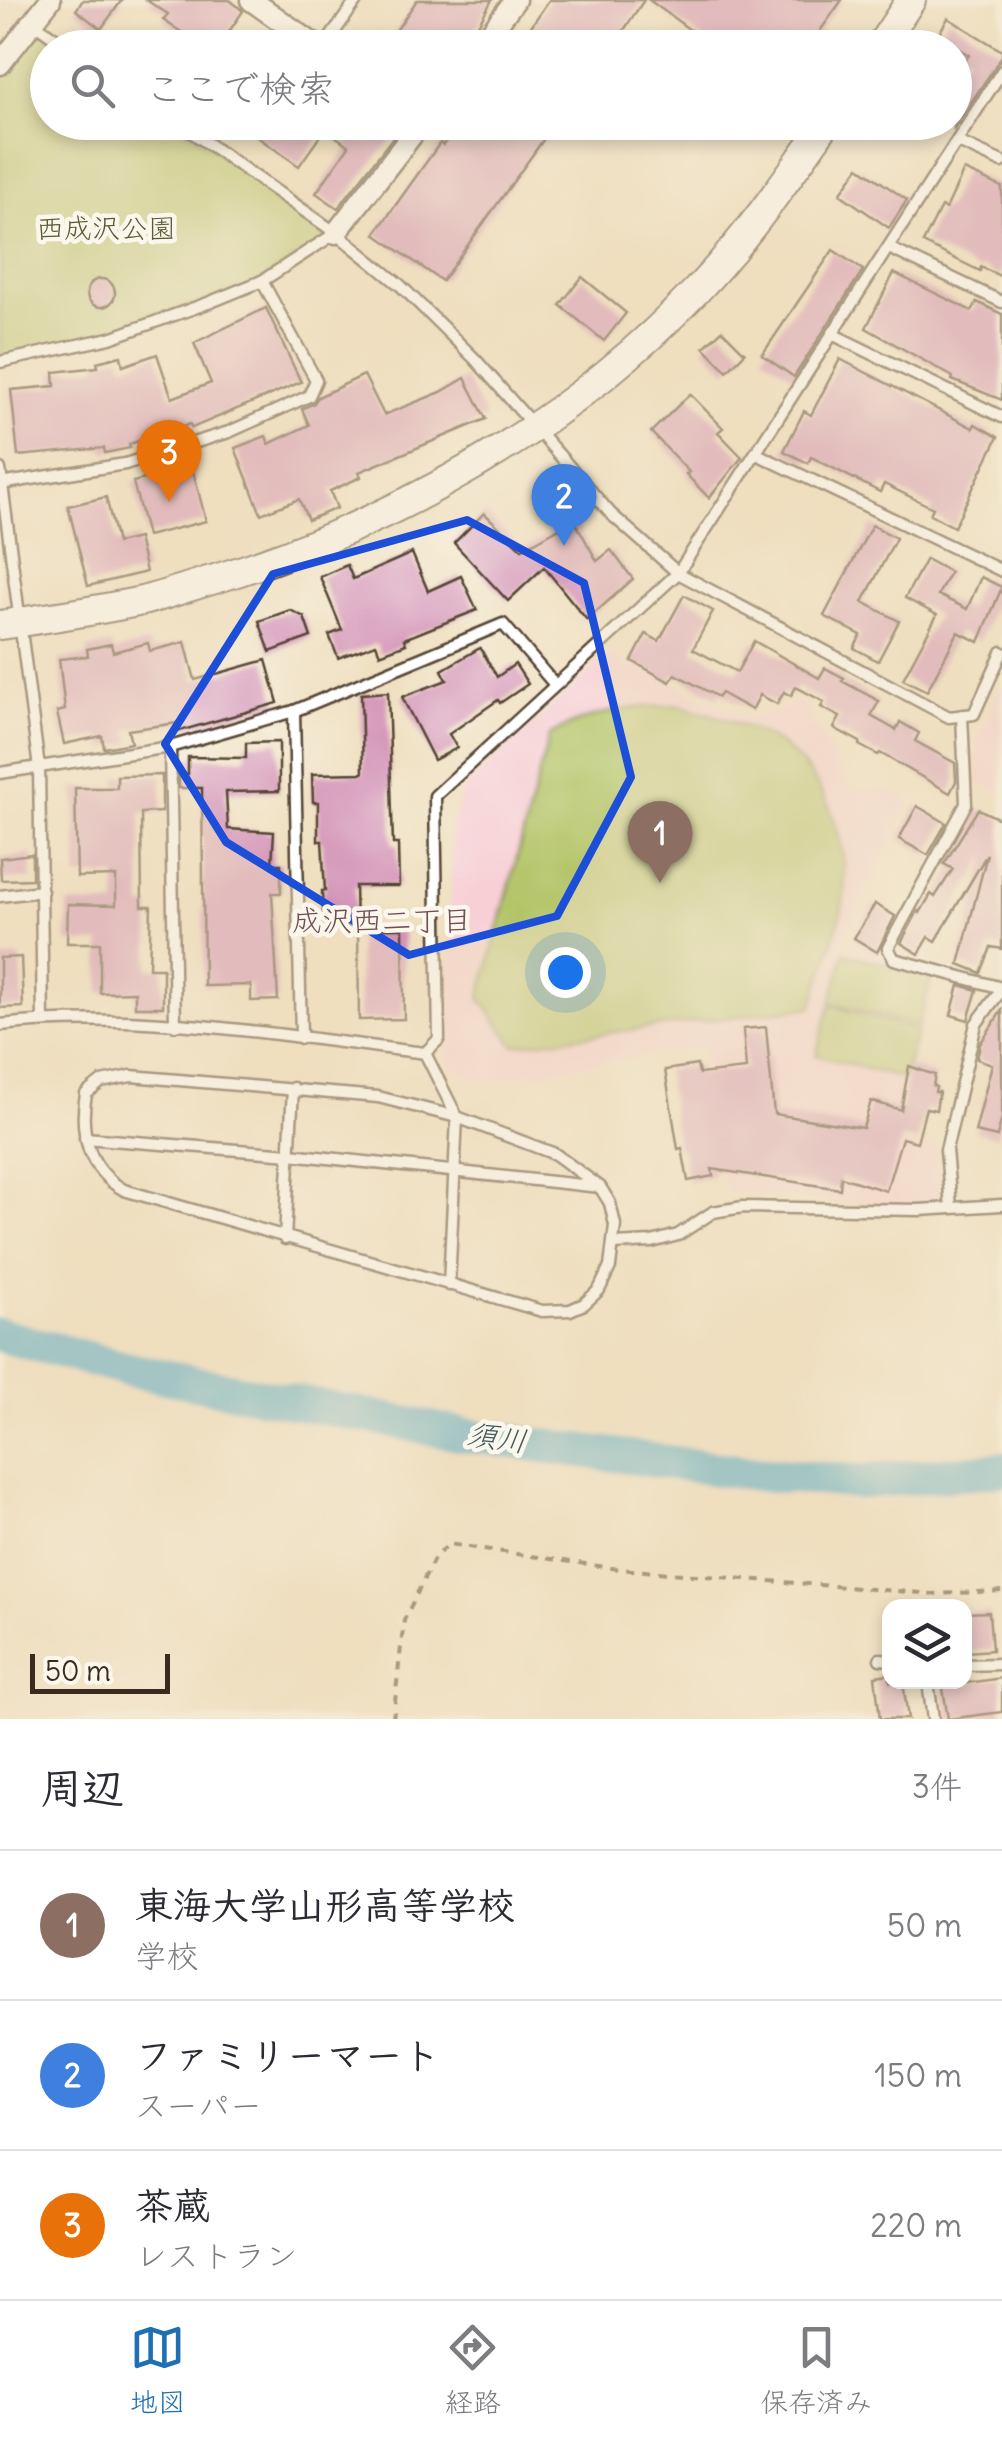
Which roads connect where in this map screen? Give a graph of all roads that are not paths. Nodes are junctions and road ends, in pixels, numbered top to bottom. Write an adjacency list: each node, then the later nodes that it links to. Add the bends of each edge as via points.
1 (50, 0): 6 (street)
2 (251, 0): 8 (street)
3 (357, 0): 9 (lane)
4 (515, 0): 10 (street)
5 (911, 0): 11 (street)
6 (33, 22): 7 (lane); 12 (street)
7 (44, 30)
8 (295, 30)
9 (335, 30)
10 (492, 30)
11 (890, 30)
12 (0, 64)
13 (1002, 71): 14 (lane)
14 (972, 119)
15 (203, 140): 20 (lane)
16 (407, 140): 20 (street)
17 (814, 140): 27 (street, via 698,290)
18 (958, 142): 19 (lane); 21 (lane)
19 (1002, 162)
20 (336, 233): 22 (lane); 27 (lane, via 475,358)
21 (889, 248): 23 (lane); 24 (lane)
22 (262, 281): 25 (lane, via 110,338); 30 (lane, via 316,380 309,396 229,432 125,464)
23 (1002, 302)
24 (834, 335): 26 (lane); 28 (lane)
25 (0, 362)
26 (1002, 417)
27 (534, 430): 32 (lane, via 611,514); 33 (street, via 390,512 279,559 144,600)
28 (757, 454): 31 (lane); 32 (lane)
29 (0, 469): 30 (lane)
30 (1, 484): 33 (lane)
31 (1002, 571)
32 (678, 573): 35 (lane); 37 (lane, via 948,717)
33 (11, 623): 39 (lane)
34 (1002, 652): 37 (lane, via 974,714)
35 (555, 685): 36 (lane, via 503,624); 48 (lane, via 435,796 439,1039)
36 (294, 711): 38 (lane); 47 (lane)
37 (962, 716): 43 (lane, via 966,804 888,948 894,958)
38 (170, 747): 39 (lane); 46 (lane)
39 (40, 768): 40 (lane); 41 (lane)
40 (0, 773)
41 (42, 891): 42 (lane); 44 (lane)
42 (0, 896)
43 (1002, 989): 56 (lane, via 976,1024 954,1114 946,1150)
44 (43, 1021): 45 (lane); 46 (lane)
45 (0, 1025)
46 (175, 1025): 47 (lane)
47 (301, 1038): 48 (lane)
48 (425, 1054): 50 (lane)
49 (294, 1088): 50 (lane, via 378,1097); 51 (lane, via 130,1076 101,1082 86,1094); 52 (lane)
50 (457, 1117): 53 (lane); 54 (lane, via 555,1154)
51 (84, 1138): 52 (lane); 57 (lane, via 107,1180 124,1190)
52 (290, 1154): 53 (lane); 57 (lane)
53 (453, 1172): 54 (lane); 59 (lane)
54 (600, 1186): 58 (lane, via 610,1203)
55 (1002, 1205): 56 (lane)
56 (951, 1207): 58 (lane, via 742,1207 713,1212 678,1236)
57 (285, 1239): 59 (lane)
58 (614, 1244): 59 (lane, via 606,1280 570,1310 542,1311)
59 (449, 1285)
60 (1002, 1664): 61 (lane)
61 (972, 1665)
62 (929, 1689): 63 (lane)
63 (933, 1719)

